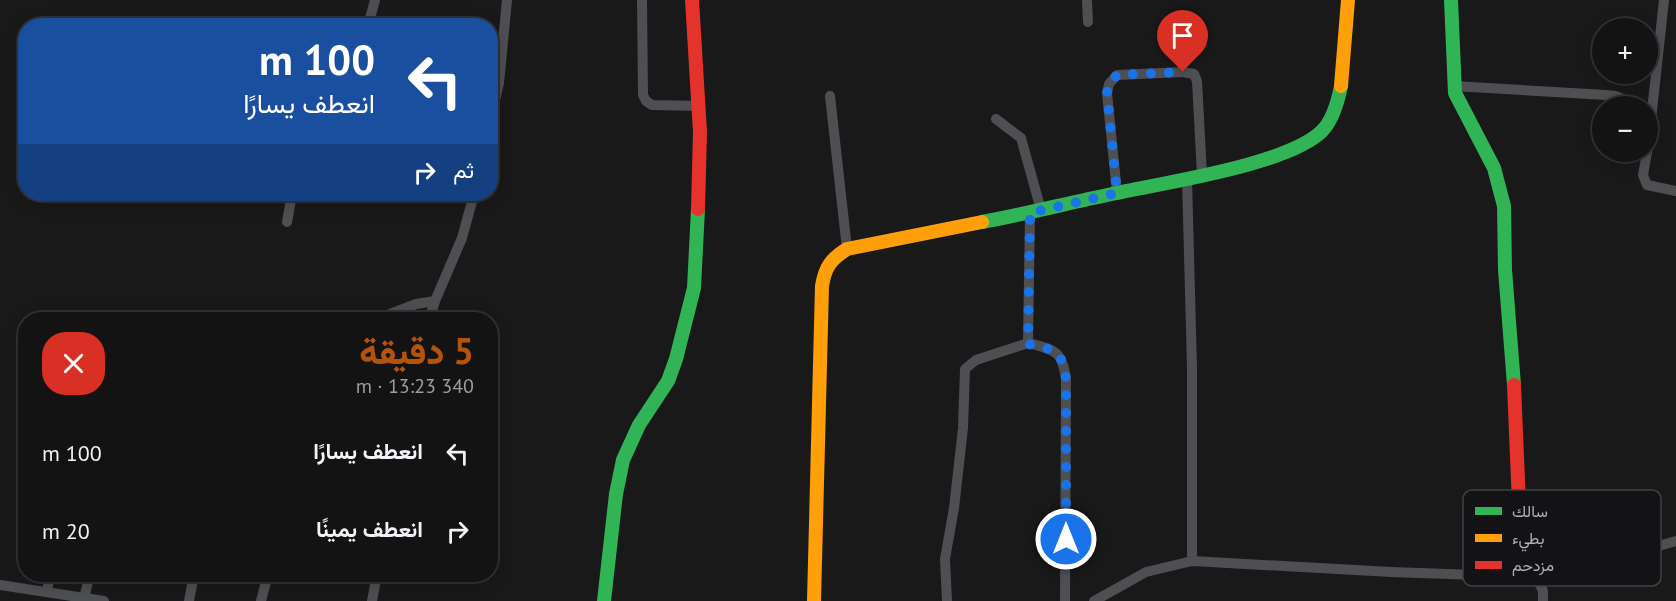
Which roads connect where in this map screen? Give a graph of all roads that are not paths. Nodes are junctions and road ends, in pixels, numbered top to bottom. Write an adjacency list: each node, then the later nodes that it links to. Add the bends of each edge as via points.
1 (375, 0): 9 (street)
2 (507, 0): 12 (street)
3 (642, 0): 16 (street, via 646,101 652,105)
4 (692, 0): 16 (street)
5 (1087, 0): 10 (street)
6 (1347, 0): 19 (street, via 1341,91 1331,119 1320,134 1278,154)
7 (1451, 0): 11 (street)
8 (1664, 0): 15 (street)
9 (370, 18)
10 (1088, 22)
11 (1454, 86): 14 (street); 32 (street, via 1494,168 1504,206)
12 (498, 87)
13 (830, 96): 27 (street)
14 (1616, 96)
15 (1652, 96)
16 (700, 105): 50 (street, via 694,288 668,381 639,425 623,460)
17 (996, 119): 25 (street, via 1021,138)
18 (1645, 162): 21 (street, via 1643,175 1647,185)
19 (1202, 175): 20 (street); 22 (street, via 1194,75 1117,75 1107,93)
20 (1187, 179): 22 (street); 35 (street)
21 (1676, 191)
22 (1117, 193): 25 (street)
23 (291, 201): 26 (street)
24 (472, 201): 28 (street, via 462,238)
25 (1035, 212): 27 (street); 31 (street)
26 (287, 222)
27 (847, 249): 51 (street, via 831,258 822,286)
28 (435, 301): 29 (street); 30 (street)
29 (396, 312)
30 (432, 312)
31 (1028, 344): 52 (street, via 976,360 965,369 963,428 945,559); 53 (street, via 1052,349 1064,363)
32 (1522, 490)
33 (1676, 541): 34 (street)
34 (1661, 545)
35 (1192, 561): 36 (street); 54 (street, via 1146,572)
36 (1463, 575)
37 (49, 582): 44 (street)
38 (88, 582): 45 (street)
39 (193, 582): 47 (street)
40 (266, 582): 48 (street)
41 (375, 582): 49 (street)
42 (0, 585): 44 (street)
43 (1538, 586): 55 (street, via 1543,591)
44 (47, 592): 45 (street)
45 (84, 598): 46 (street)
46 (104, 601)
47 (189, 601)
48 (261, 601)
49 (372, 601)
50 (604, 601)
51 (814, 601)
52 (946, 601)
53 (1065, 601)
54 (1094, 601)
55 (1543, 601)

